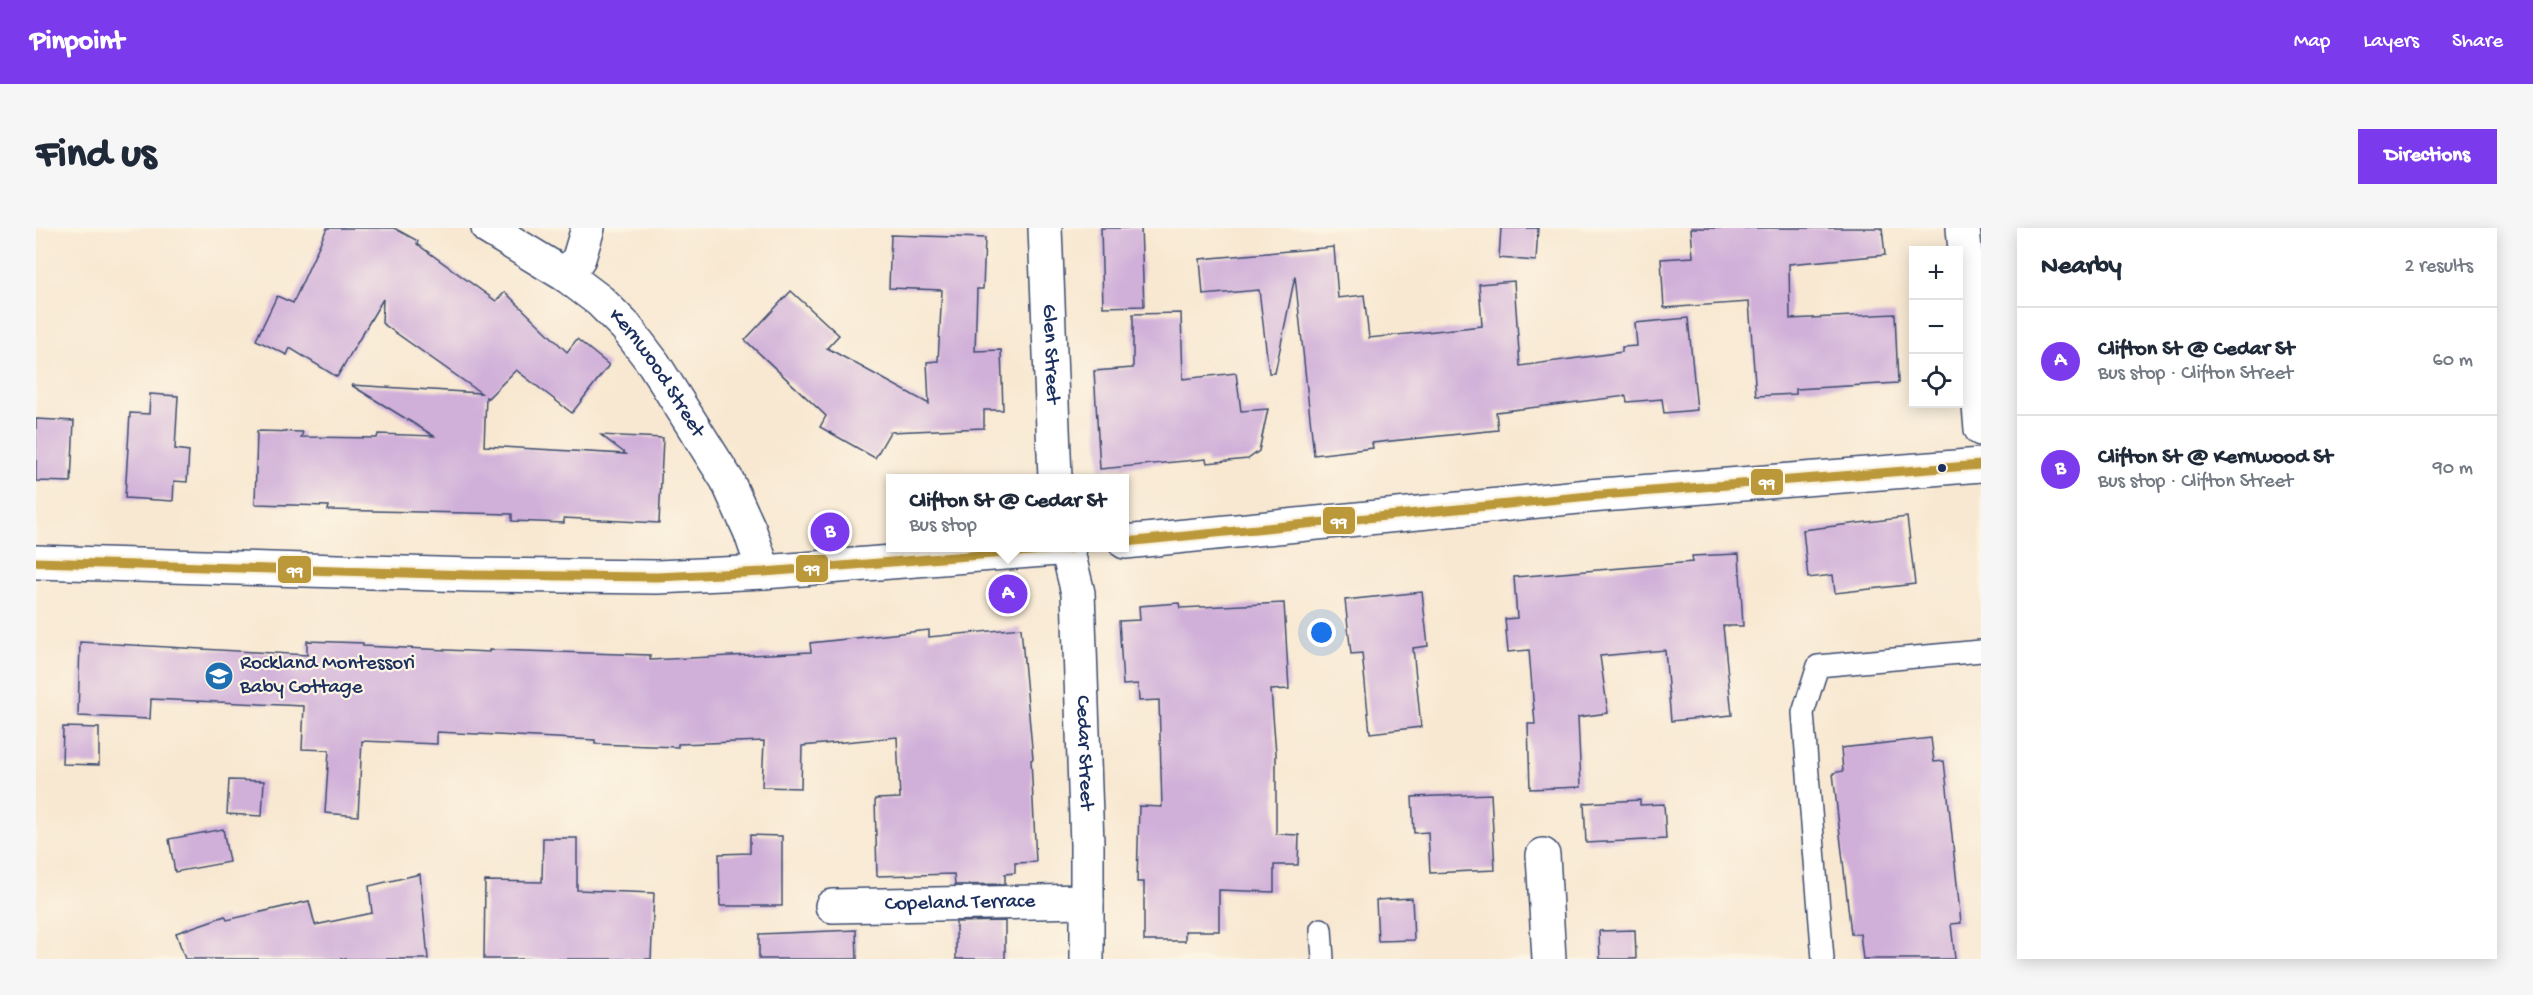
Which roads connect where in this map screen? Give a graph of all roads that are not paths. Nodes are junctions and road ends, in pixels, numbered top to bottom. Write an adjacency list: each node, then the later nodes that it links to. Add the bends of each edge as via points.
1 (488, 228): 5 (street, Kernwood Street)
2 (588, 228): 5 (street, via 579,258)
3 (1045, 228): 8 (street, Glen Street)
4 (1963, 228): 6 (street)
5 (567, 276): 13 (street, Kernwood Street, via 626,327 654,364 727,480)
6 (1981, 429)
7 (1981, 465): 9 (street, via 1589,496)
8 (1055, 474)
9 (1129, 542)
10 (1017, 552): 13 (street)
11 (1069, 552): 16 (street, Cedar Street, via 1078,593)
12 (36, 562): 13 (street, via 471,575 657,577)
13 (764, 572)
14 (1981, 651): 22 (lane, via 1818,666 1803,712)
15 (1543, 855): 21 (street)
16 (1087, 901): 17 (street, Copeland Terrace); 19 (street, Cedar Street)
17 (832, 906)
18 (1321, 929): 20 (lane)
19 (1087, 959)
20 (1323, 959)
21 (1549, 959)
22 (1822, 959)

